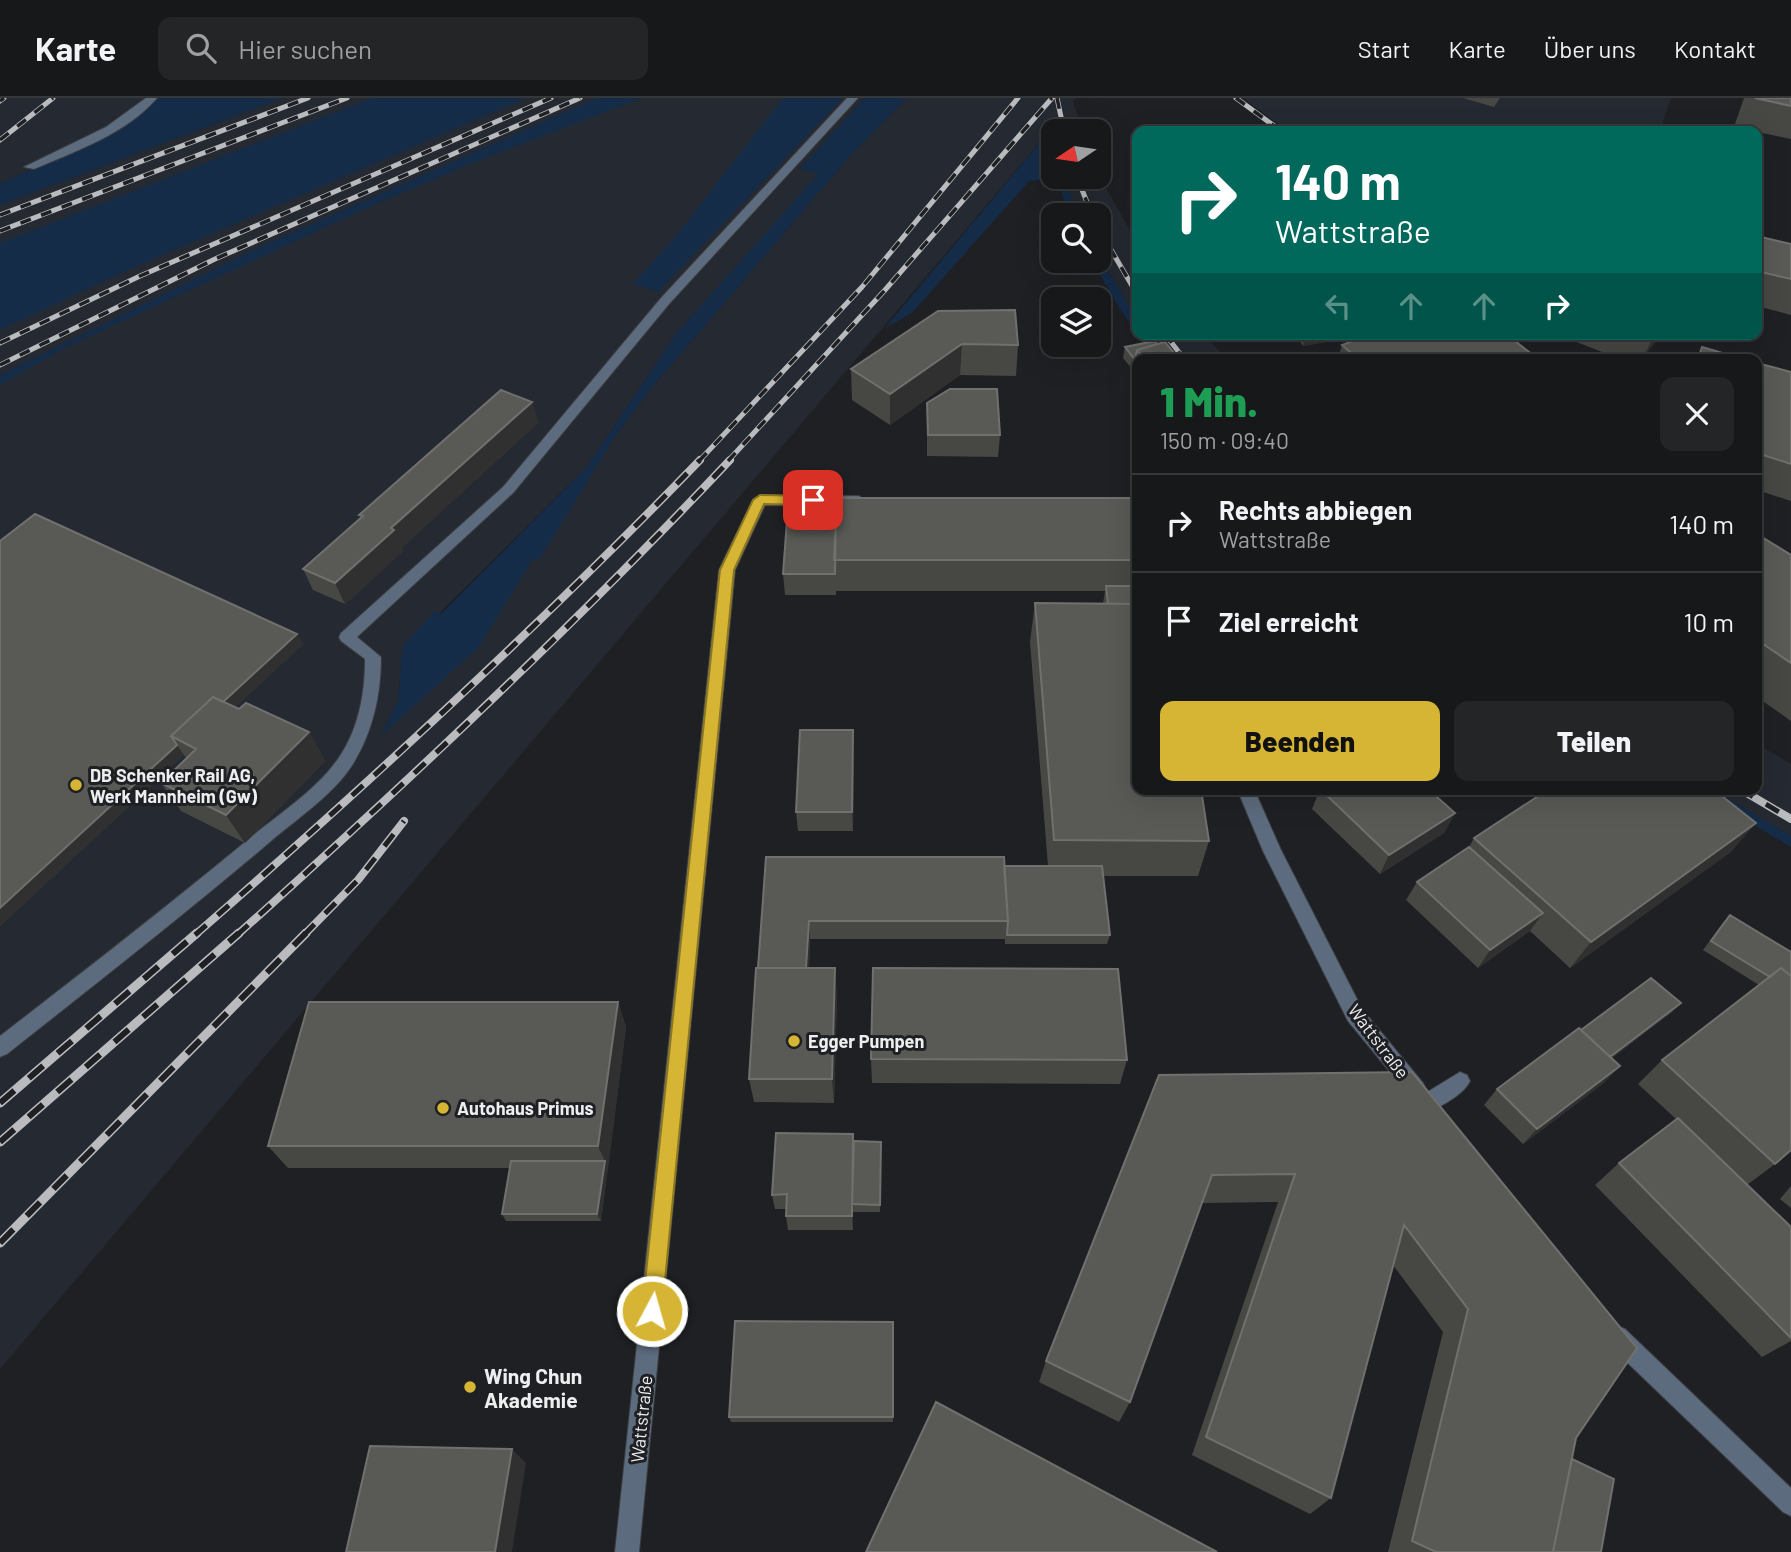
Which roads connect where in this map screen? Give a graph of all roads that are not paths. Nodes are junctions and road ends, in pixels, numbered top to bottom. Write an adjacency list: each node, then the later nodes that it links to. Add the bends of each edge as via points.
1 (152, 98): 3 (street, via 111,129)
2 (853, 98): 6 (street, via 665,301 508,490 347,637 373,657 374,688 366,720 346,761 211,881)
3 (30, 167)
4 (883, 501): 10 (street, Wattstraße, via 760,500 727,570)
5 (1248, 795): 7 (street, Wattstraße, via 1355,1014 1432,1109)
6 (0, 1048)
7 (1460, 1081)
8 (1601, 1317): 9 (street, via 1627,1350)
9 (1791, 1504)
10 (627, 1552)

